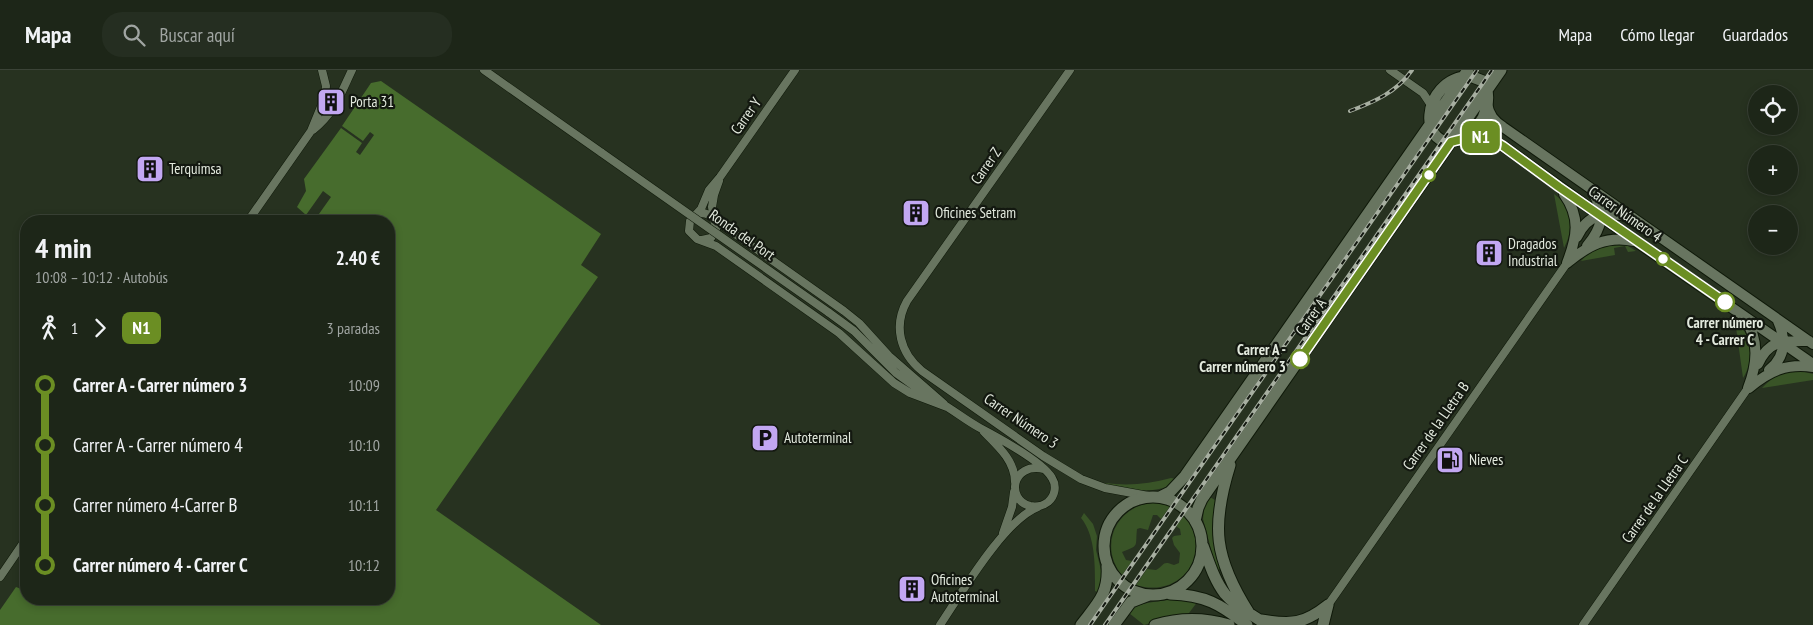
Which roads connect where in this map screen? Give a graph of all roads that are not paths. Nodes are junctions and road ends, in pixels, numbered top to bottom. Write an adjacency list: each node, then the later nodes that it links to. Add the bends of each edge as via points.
1 (322, 70): 13 (street, via 325,97)
2 (352, 70): 13 (street, via 328,116)
3 (484, 70): 37 (street, Ronda del Port, bridge, via 828,312 854,332 896,374)
4 (795, 70): 16 (street, Carrer Y)
5 (1070, 70): 31 (street, Carrer Z, via 908,301)
6 (1390, 70): 11 (street, via 1423,93)
7 (1501, 70): 9 (main road)
8 (1466, 73): 9 (main road, via 1479,78); 11 (main road, via 1440,89); 12 (main road)
9 (1487, 91): 10 (main road); 15 (main road)
10 (1487, 104): 14 (main road, via 1478,126); 18 (street, Carrer Número 4, via 1492,118 1503,127)
11 (1431, 105): 12 (main road)
12 (1430, 124): 15 (main road, via 1436,137); 42 (main road, Carrer A, via 1186,476 1170,492)
13 (311, 131): 19 (street)
14 (1465, 137): 15 (main road); 17 (street, Carrer Número 4, via 1481,136 1494,141)
15 (1451, 142): 39 (main road, Carrer A)
16 (720, 177): 20 (street, Carrer Y); 23 (street, via 712,207)
17 (1559, 187): 21 (street, Carrer Número 4); 25 (street, via 1573,208)
18 (1591, 189): 21 (street); 22 (street, Carrer Número 4)
19 (252, 215)
20 (695, 215): 23 (street, via 705,213); 24 (street, via 690,221 689,231)
21 (1600, 215): 22 (street); 25 (street, via 1585,223); 26 (street, Carrer Número 4); 27 (street, via 1597,233)
22 (1631, 217): 30 (street, Carrer Número 4)
23 (715, 220): 24 (street, via 715,233 709,239); 37 (street, via 859,323 889,356)
24 (700, 240): 37 (street, via 716,246 840,333 904,389)
25 (1575, 242): 28 (street)
26 (1637, 242): 27 (street, via 1605,240); 29 (street, Carrer Número 4)
27 (1585, 249): 28 (street)
28 (1567, 263): 52 (street, Carrer de la Lletra B)
29 (1740, 313): 32 (street, Carrer Número 4); 35 (street, via 1754,338)
30 (1778, 319): 32 (street); 33 (street, Carrer Número 4)
31 (899, 331): 42 (street, Carrer Número 3, via 905,352 916,366 1043,456 1093,484)
32 (1783, 342): 33 (street); 34 (street, Carrer Número 4); 35 (street, via 1777,362); 35 (street, via 1765,350)
33 (1811, 342)
34 (1813, 365): 35 (street, via 1787,366)
35 (1757, 376): 36 (street)
36 (1748, 388): 62 (street, Carrer de la Lletra C)
37 (947, 407): 38 (street, Ronda del Port)
38 (979, 428): 40 (street, via 1000,438); 41 (street, Carrer Número 3, via 1007,457)
39 (1234, 453): 44 (main road, Carrer A, via 1199,504); 53 (main road, via 1220,503 1218,538 1225,570)
40 (1044, 469): 41 (street, via 1026,469); 43 (street, via 1052,477 1055,489 1051,500)
41 (1015, 486): 43 (street, via 1019,499 1026,505); 45 (street)
42 (1157, 497): 44 (main road, via 1180,504); 48 (main road, via 1130,502 1112,517 1104,535)
43 (1041, 506): 45 (street, via 1028,512)
44 (1195, 521): 46 (main road)
45 (1002, 535): 55 (street)
46 (1201, 542): 50 (main road, via 1201,557 1192,576 1183,586); 53 (main road, via 1224,592)
47 (20, 548): 49 (street)
48 (1107, 564): 51 (main road, via 1125,587); 56 (main road, via 1105,590)
49 (0, 577)
50 (1165, 594): 51 (main road); 60 (main road, via 1202,598)
51 (1151, 595): 57 (main road, via 1132,602)
52 (1328, 605): 54 (main road, via 1299,623); 61 (main road)
53 (1248, 613): 54 (main road)
54 (1263, 622)
55 (940, 625)
56 (1082, 625)
57 (1114, 625)
58 (1155, 625): 59 (main road, via 1186,620)
59 (1229, 625)
60 (1247, 625)
61 (1323, 625)
62 (1583, 625)

